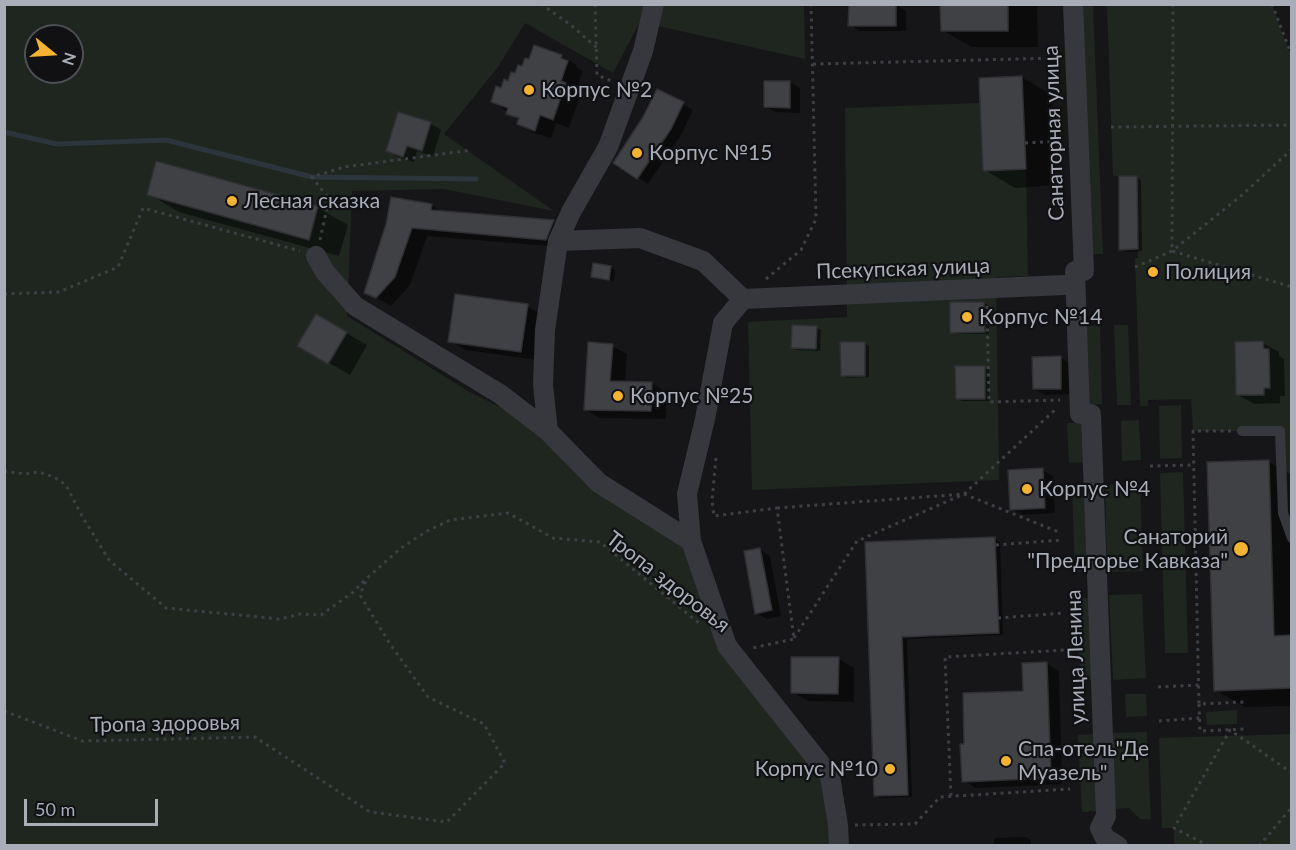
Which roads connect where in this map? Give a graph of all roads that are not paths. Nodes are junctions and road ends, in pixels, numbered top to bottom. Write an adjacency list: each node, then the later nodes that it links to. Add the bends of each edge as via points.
1 (654, 4): 3 (street, via 643,51 608,147)
2 (1073, 4): 5 (street, Санаторная улица)
3 (558, 242): 7 (street, via 640,238 703,261); 9 (street, via 545,330 543,385)
4 (316, 256): 9 (street, via 355,306 500,394)
5 (1083, 260): 14 (street, улица Ленина, via 1084,271 1075,271 1080,414 1091,414 1106,816 1100,828 1105,838)
6 (1064, 285): 7 (street, Псекупская улица)
7 (743, 299): 12 (street, via 723,323 687,494)
8 (1286, 430): 10 (lane); 11 (lane, via 1283,513)
9 (549, 431): 12 (street, via 599,483)
10 (1242, 431)
11 (1292, 538)
12 (692, 541): 13 (street, via 727,646 830,776)
13 (839, 846)
14 (1118, 846)

